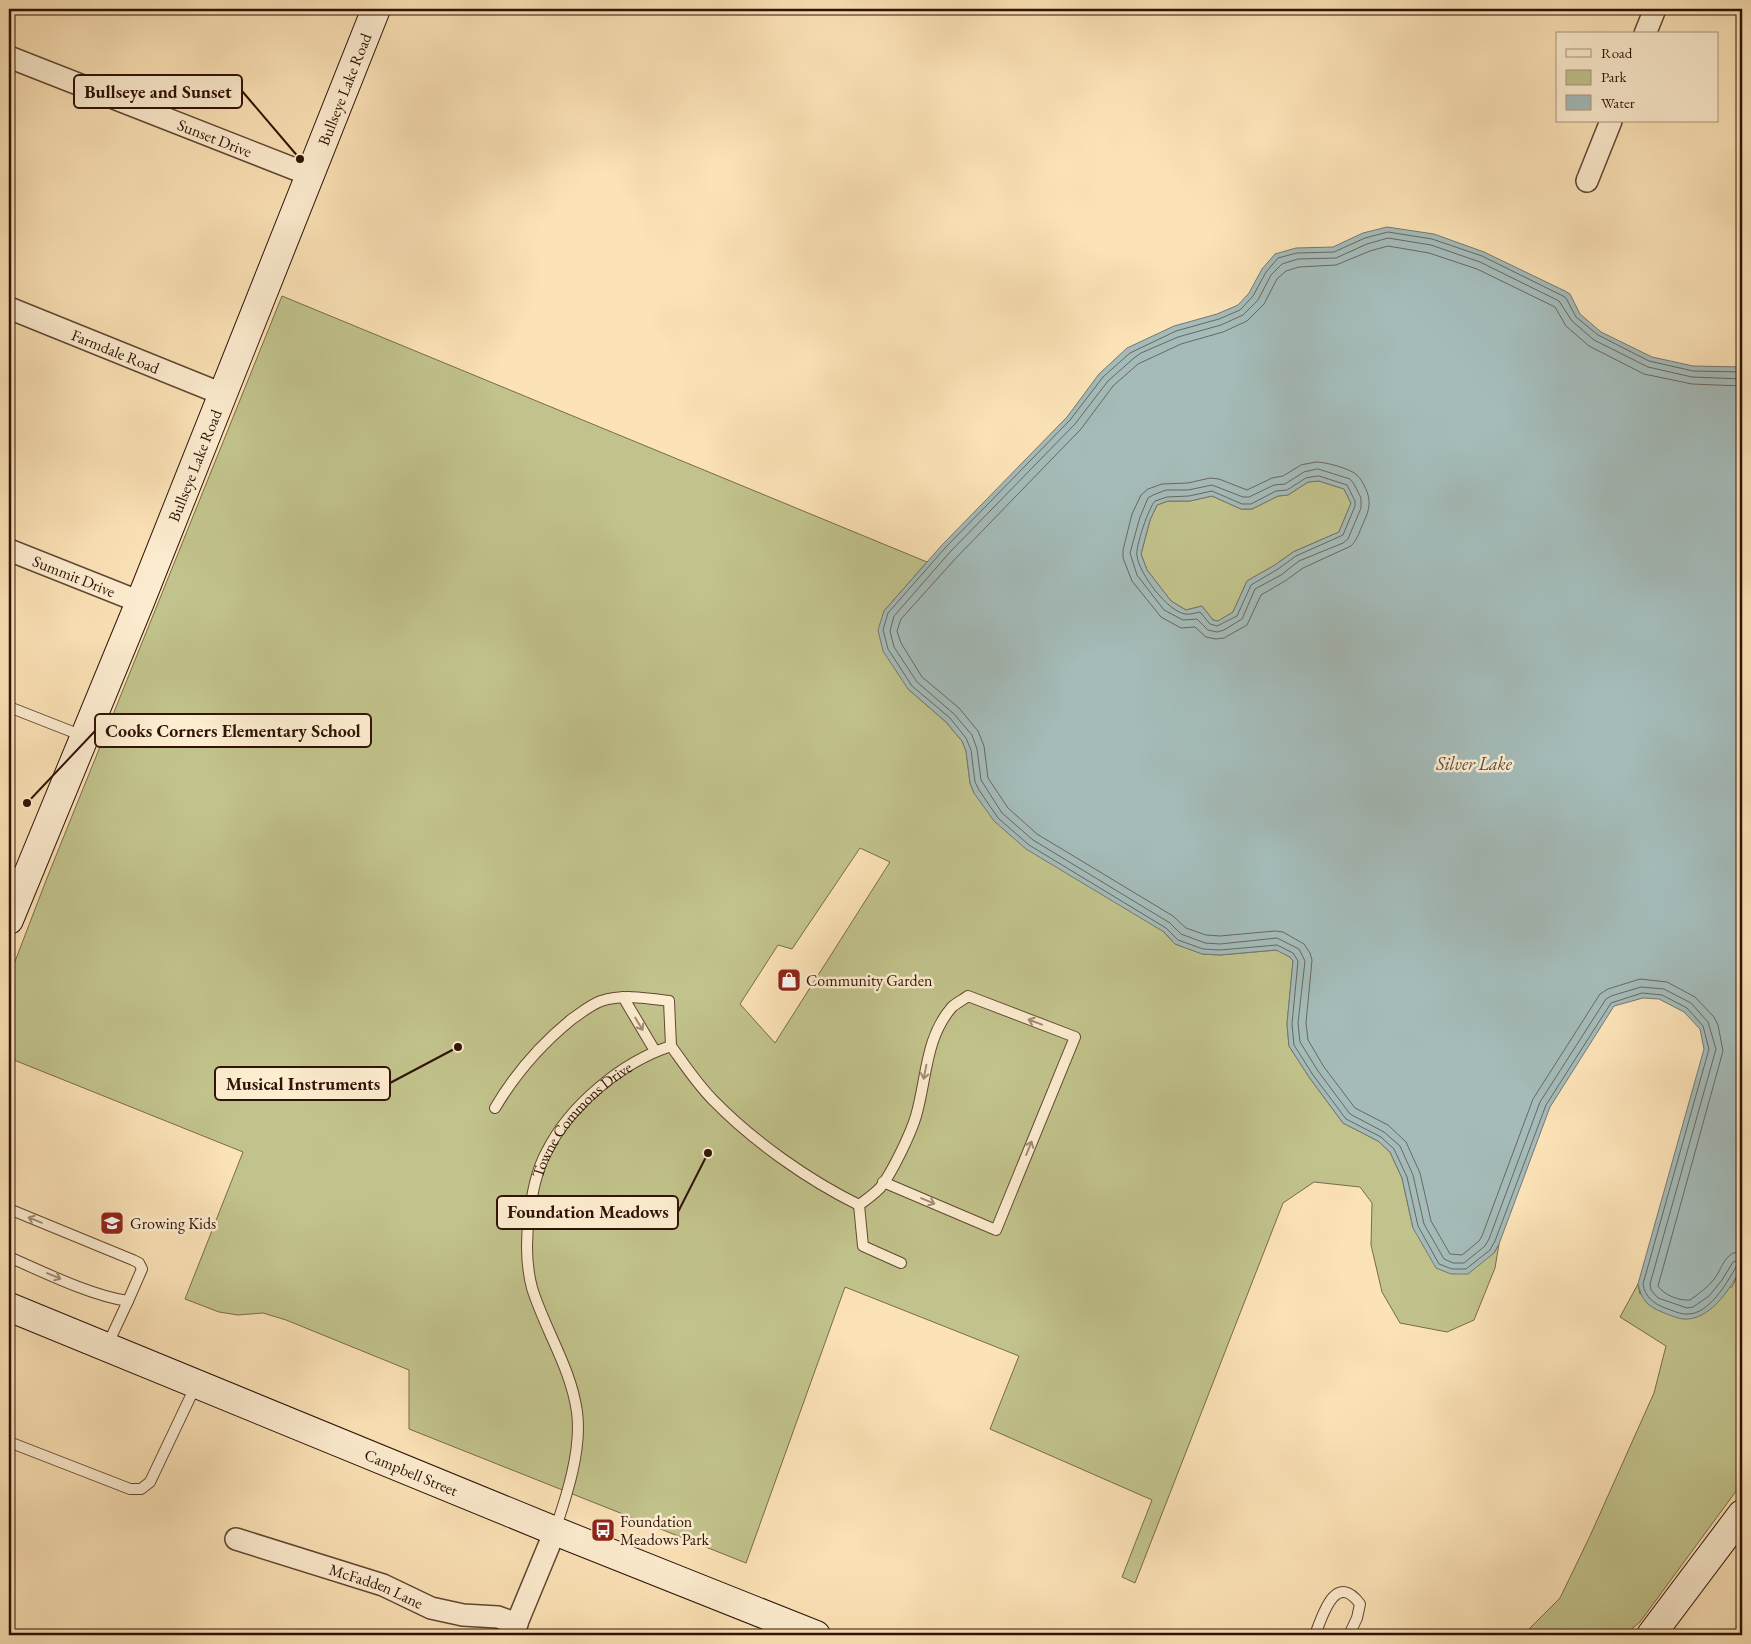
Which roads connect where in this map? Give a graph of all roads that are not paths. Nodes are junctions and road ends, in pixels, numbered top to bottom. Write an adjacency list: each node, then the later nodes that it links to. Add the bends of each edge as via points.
1 (376, 9): 6 (street, Bullseye Lake Road)
2 (1655, 9): 3 (street)
3 (1646, 32)
4 (9, 57): 6 (street, Sunset Drive)
5 (1611, 122): 7 (street)
6 (310, 175): 9 (street, Bullseye Lake Road)
7 (1587, 181)
8 (9, 308): 9 (street, Farmdale Road)
9 (222, 394): 11 (street, Bullseye Lake Road)
10 (9, 550): 11 (street, Summit Drive)
11 (140, 602): 13 (street, Bullseye Lake Road)
12 (9, 707): 13 (lane)
13 (84, 737): 14 (street, Bullseye Lake Road)
14 (9, 920)
15 (623, 997): 16 (lane, via 669,1001); 17 (lane, one-way to 17); 18 (lane, via 600,1001 557,1031 524,1066)
16 (670, 1046): 17 (lane, Towne Commons Drive); 20 (lane, via 712,1099 738,1124 825,1187)
17 (655, 1050): 30 (lane, Towne Commons Drive, via 583,1101 546,1151 530,1206 526,1235 532,1288 570,1384 577,1413 577,1445 565,1502)
18 (494, 1108)
19 (883, 1182): 19 (lane, one-way to 19, via 996,1230 1075,1037 968,996 953,1006 936,1029 916,1117); 20 (lane)
20 (859, 1205): 23 (lane, via 863,1246)
21 (9, 1209): 24 (lane, one-way to 21, via 142,1269 139,1263)
22 (9, 1257): 24 (lane, one-way to 24, via 81,1287)
23 (901, 1263)
24 (128, 1300): 26 (lane)
25 (9, 1307): 26 (street, Campbell Street)
26 (107, 1347): 27 (street, Campbell Street)
27 (197, 1384): 28 (lane, via 150,1482 141,1489 130,1489); 30 (street, Campbell Street)
28 (9, 1442)
29 (1742, 1514): 36 (street)
30 (555, 1531): 32 (street, Towne Commons Drive); 33 (street, Campbell Street)
31 (236, 1539): 32 (street, McFadden Lane, via 383,1584 431,1608 463,1615 498,1617)
32 (514, 1630)
33 (816, 1635)
34 (1315, 1635): 35 (lane, via 1329,1600 1337,1594 1346,1593 1360,1604)
35 (1349, 1635)
36 (1651, 1635)

